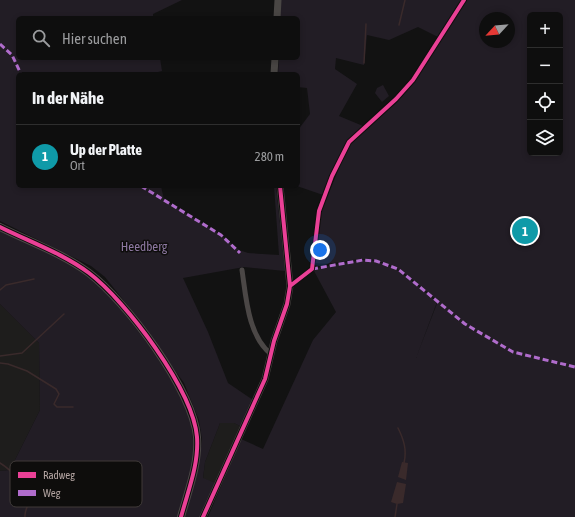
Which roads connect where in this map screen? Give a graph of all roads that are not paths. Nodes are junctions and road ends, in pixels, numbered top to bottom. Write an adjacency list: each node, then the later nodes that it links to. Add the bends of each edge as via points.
1 (278, 0): 3 (street)
2 (464, 0): 9 (street, via 413,80 349,142 332,176 319,211 312,269)
3 (277, 16)
4 (275, 60): 5 (street)
5 (274, 72)
6 (280, 188): 9 (street)
7 (0, 227): 11 (main road, via 74,264 99,282 127,311 169,369 194,419 197,439 196,462)
8 (242, 270): 10 (street, via 248,308 256,332 264,349)
9 (290, 286): 10 (street)
10 (271, 354): 12 (street, via 265,379)
11 (181, 517)
12 (204, 517)

